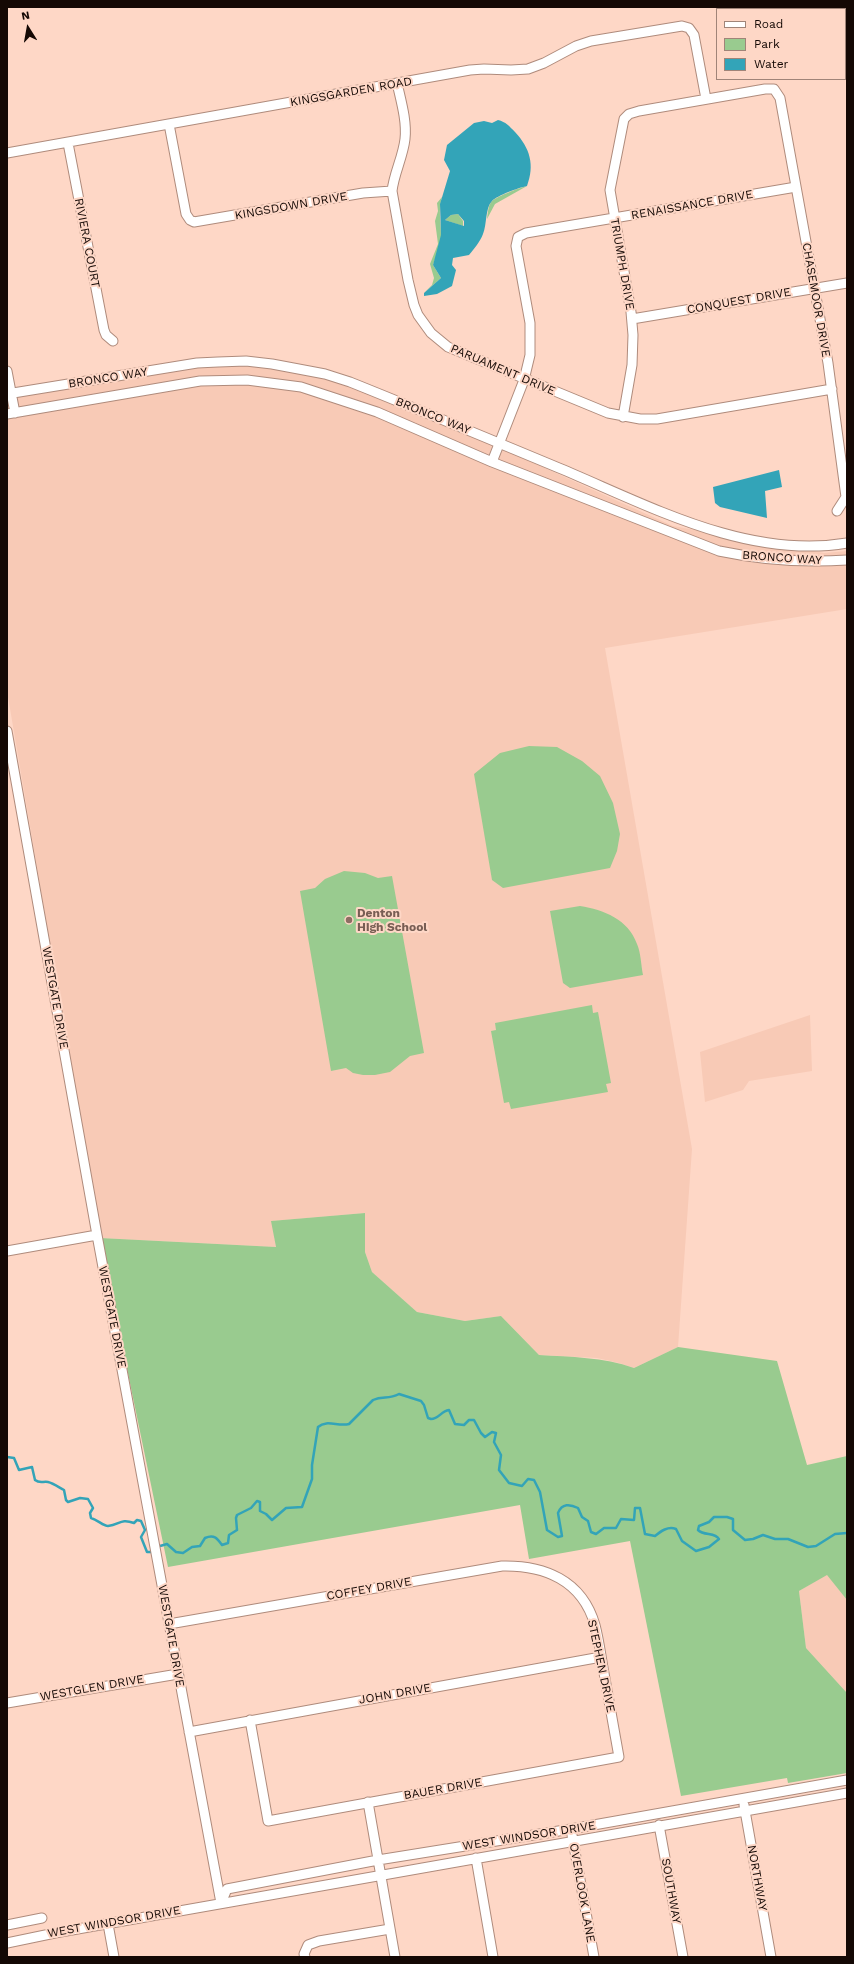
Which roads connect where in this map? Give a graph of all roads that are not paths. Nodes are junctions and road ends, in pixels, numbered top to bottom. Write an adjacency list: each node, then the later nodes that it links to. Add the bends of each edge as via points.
1 (397, 83): 2 (street, KINGSGARDEN ROAD, via 477,69 520,70 544,64 576,46 591,41 682,26 690,28 694,35); 3 (street, KINGSGARDEN ROAD); 7 (street, PARUAMENT DRIVE, via 405,138)
2 (706, 99): 6 (street, CHASEMOOR DRIVE, via 765,88 774,90 780,98); 8 (street, TRIUMPH DRIVE, via 629,114 624,119 611,183)
3 (169, 124): 4 (street, KINGSGARDEN ROAD); 7 (street, KINGSDOWN DRIVE, via 186,214 190,220 199,222 363,193)
4 (68, 143): 5 (street, KINGSGARDEN ROAD); 12 (street, RIVIERA COURT, via 104,330)
5 (7, 154)
6 (796, 187): 8 (street, RENAISSANCE DRIVE); 10 (street, CHASEMOOR DRIVE)
7 (392, 191): 14 (street, PARUAMENT DRIVE, via 410,293 424,324 448,347)
8 (614, 218): 11 (street, TRIUMPH DRIVE); 14 (street, RENAISSANCE DRIVE, via 526,233 518,237 516,246 530,323 530,355)
9 (847, 283): 10 (street, CONQUEST DRIVE)
10 (814, 288): 11 (street, CONQUEST DRIVE); 15 (street, CHASEMOOR DRIVE)
11 (632, 319): 18 (street, TRIUMPH DRIVE, via 632,365)
12 (113, 341)
13 (7, 371): 16 (street)
14 (524, 380): 18 (street, PARUAMENT DRIVE); 19 (street)
15 (832, 389): 18 (street, PARUAMENT DRIVE, via 657,418); 21 (street, CHASEMOOR DRIVE, via 846,493 845,501)
16 (9, 394): 17 (street); 19 (street, BRONCO WAY, via 197,363 246,361 325,374 350,382)
17 (11, 413): 20 (street, BRONCO WAY, via 200,381 247,380 301,387 377,412)
18 (623, 417)
19 (499, 443): 20 (street); 22 (street, BRONCO WAY, via 731,536 788,544)
20 (492, 462): 23 (street, BRONCO WAY, via 719,552 774,560)
21 (838, 511)
22 (847, 543)
23 (847, 560)
24 (7, 730): 25 (street, WESTGATE DRIVE)
25 (97, 1235): 26 (street); 28 (street, WESTGATE DRIVE)
26 (7, 1251)
27 (567, 1583): 28 (street, COFFEY DRIVE, via 534,1567 502,1566); 29 (street, STEPHEN DRIVE, via 590,1613)
28 (169, 1624): 30 (street, WESTGATE DRIVE)
29 (601, 1657): 32 (street, JOHN DRIVE); 34 (street, STEPHEN DRIVE)
30 (178, 1674): 31 (street, WESTGLEN DRIVE); 33 (street, WESTGATE DRIVE)
31 (7, 1703)
32 (250, 1720): 33 (street, JOHN DRIVE); 38 (street, BAUER DRIVE, via 268,1821)
33 (189, 1732): 46 (street, WESTGATE DRIVE)
34 (619, 1757): 38 (street, BAUER DRIVE)
35 (847, 1780): 37 (street, WEST WINDSOR DRIVE)
36 (847, 1793): 39 (street, WEST WINDSOR DRIVE)
37 (743, 1798): 39 (street, NORTHWAY); 41 (street, WEST WINDSOR DRIVE)
38 (368, 1802): 44 (street)
39 (745, 1811): 40 (street, WEST WINDSOR DRIVE); 58 (street, NORTHWAY)
40 (659, 1825): 42 (street, WEST WINDSOR DRIVE); 57 (street, SOUTHWAY)
41 (571, 1829): 42 (street, OVERLOOK LANE); 44 (street, WEST WINDSOR DRIVE)
42 (573, 1840): 43 (street, WEST WINDSOR DRIVE); 56 (street, OVERLOOK LANE)
43 (476, 1858): 45 (street, WEST WINDSOR DRIVE); 55 (street)
44 (378, 1860): 45 (street); 46 (street, WEST WINDSOR DRIVE, via 227,1889)
45 (381, 1874): 46 (street, WEST WINDSOR DRIVE); 50 (street)
46 (221, 1903): 48 (street, WEST WINDSOR DRIVE)
47 (42, 1918): 49 (street)
48 (108, 1924): 51 (street, WEST WINDSOR DRIVE); 52 (street)
49 (7, 1925)
50 (390, 1929): 53 (street, via 319,1940 308,1945); 54 (street)
51 (7, 1943)
52 (114, 1957)
53 (305, 1957)
54 (395, 1957)
55 (493, 1957)
56 (594, 1957)
57 (683, 1957)
58 (771, 1957)

